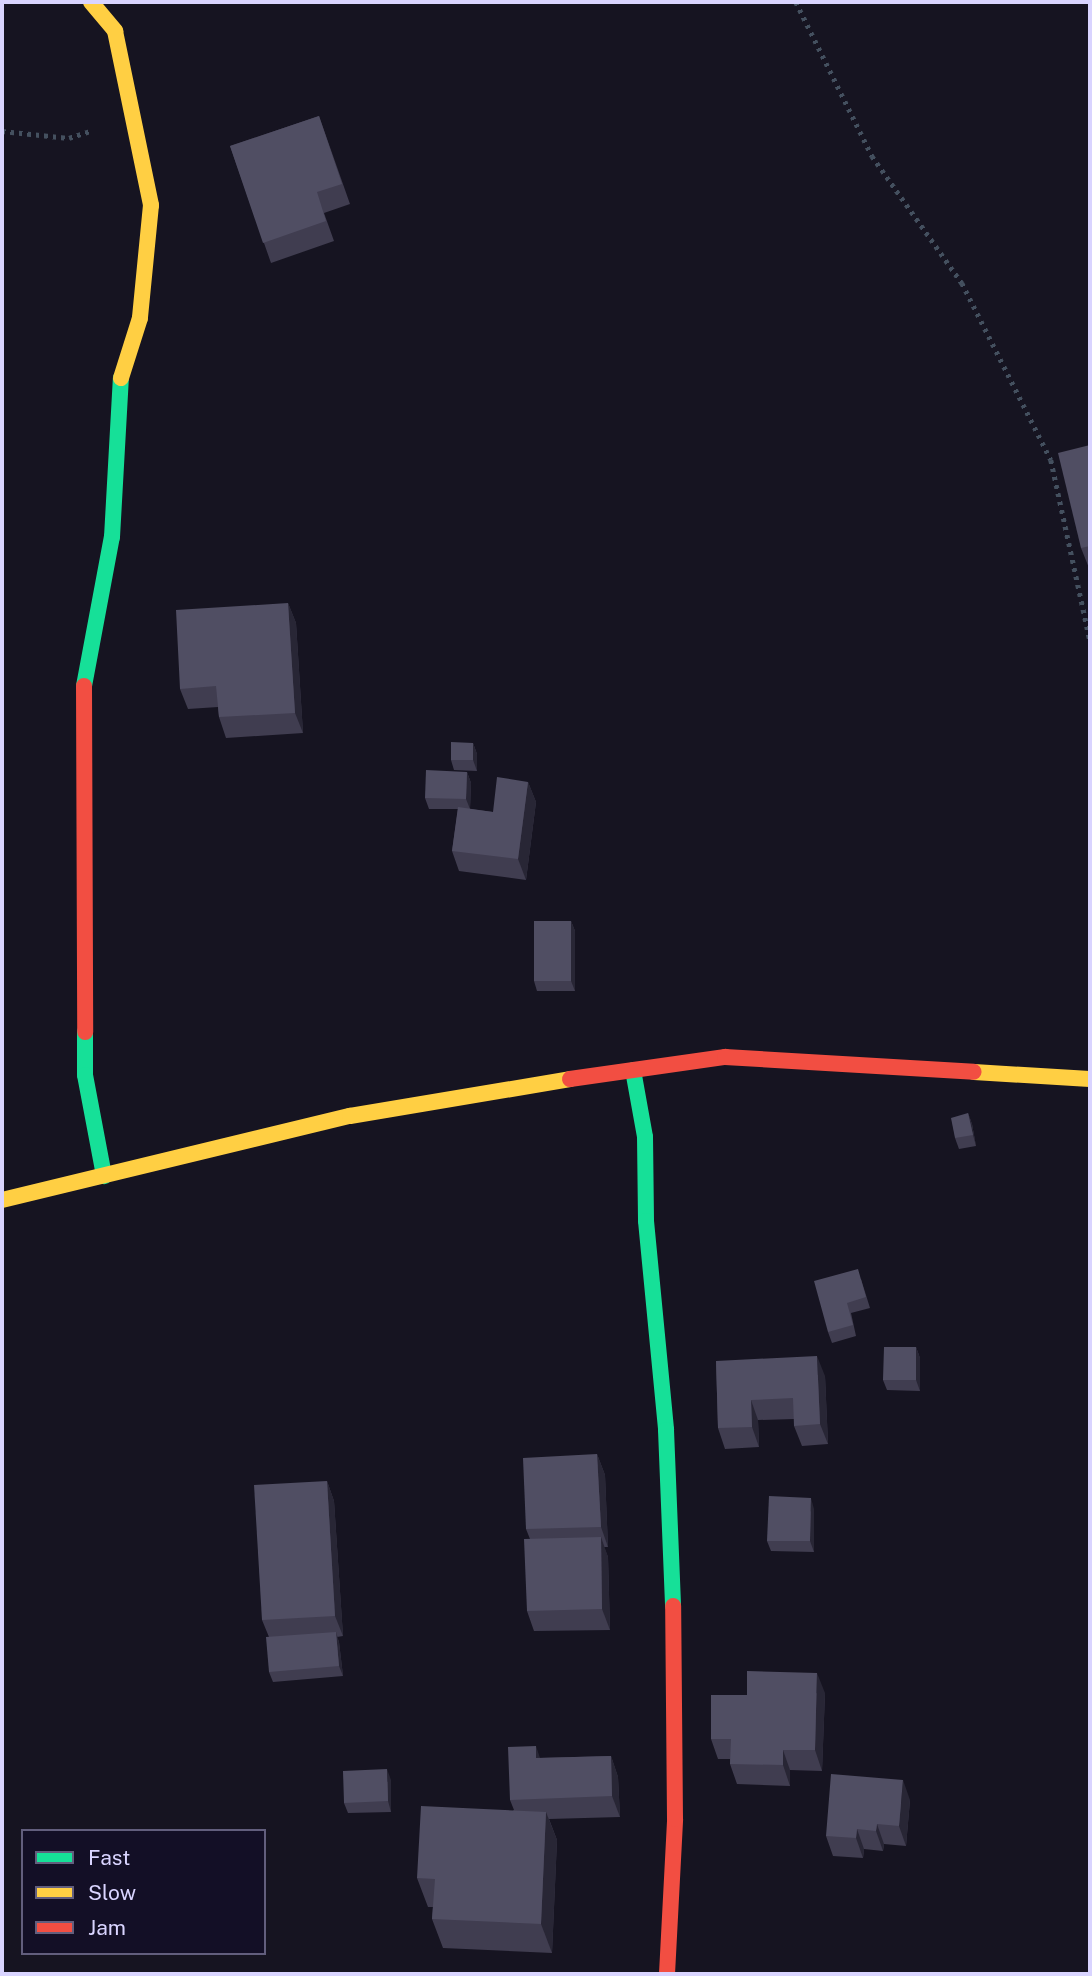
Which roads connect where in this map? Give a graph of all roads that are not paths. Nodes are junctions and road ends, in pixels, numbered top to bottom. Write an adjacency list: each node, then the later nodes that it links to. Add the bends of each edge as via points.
1 (91, 2): 4 (street, via 114,31 151,205 140,318 119,384 112,537 84,681 85,1075)
2 (633, 1070): 3 (street, via 725,1057); 4 (street, via 350,1116); 6 (street, via 645,1136 646,1221 666,1430 672,1553 675,1819)
3 (1090, 1079)
4 (104, 1176): 5 (street)
5 (2, 1200)
6 (667, 1974)

